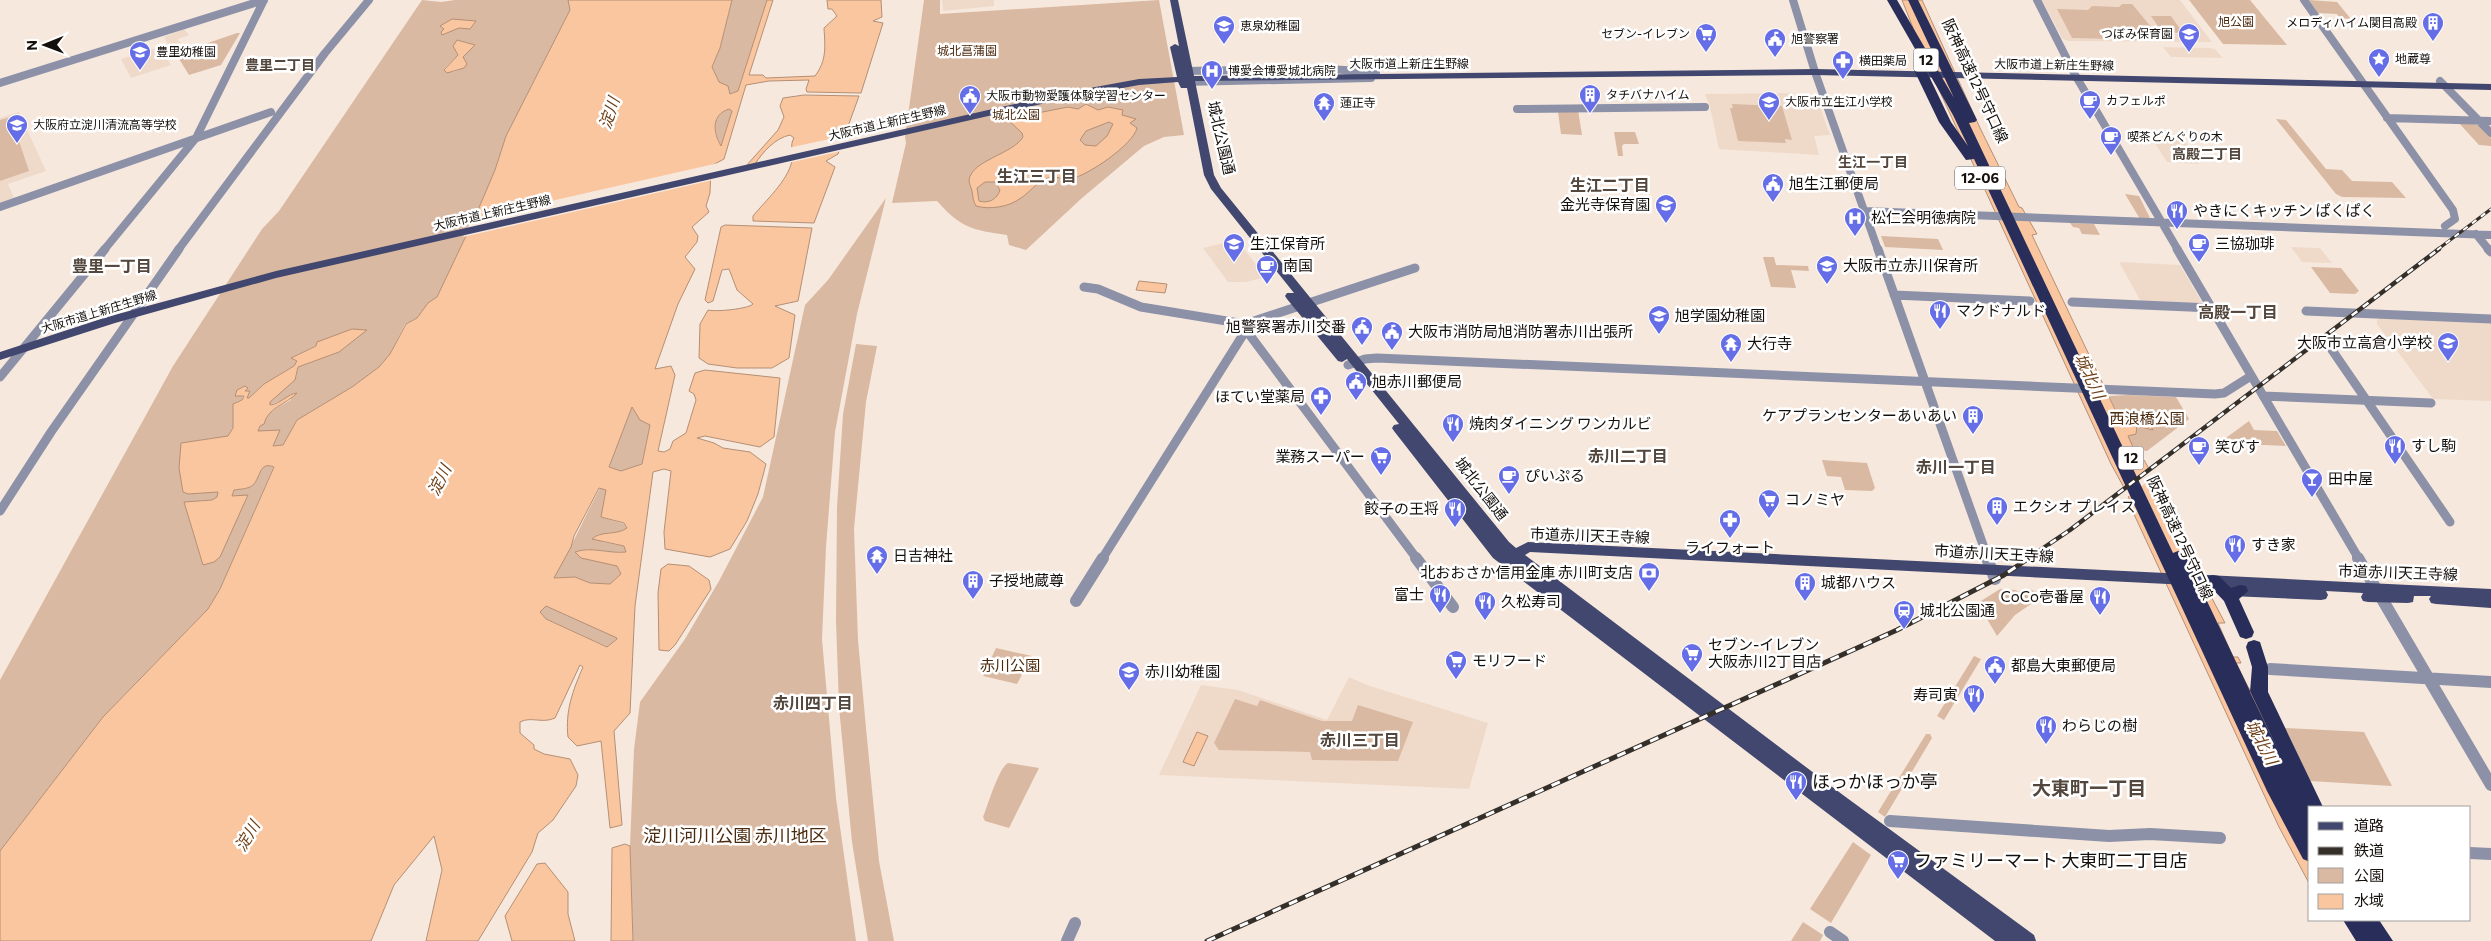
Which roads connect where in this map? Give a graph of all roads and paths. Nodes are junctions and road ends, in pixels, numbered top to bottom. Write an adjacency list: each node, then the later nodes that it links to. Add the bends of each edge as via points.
1 (264, 0): 22 (street); 33 (street)
2 (369, 0): 62 (street, via 325,53 148,291)
3 (1166, 0): 13 (main road, 城北公園通)
4 (1174, 0): 13 (main road, 城北公園通)
5 (1793, 0): 12 (street)
6 (1892, 0): 28 (highway, 阪神高速12号守口線 / 12)
7 (1908, 0): 28 (highway)
8 (1913, 0): 18 (highway, 阪神高速12号守口線)
9 (2037, 0): 16 (street)
10 (2304, 0): 20 (street)
11 (1926, 2): 18 (highway, 12, via 1942,42)
12 (1814, 70): 15 (main road, 大阪市道上新庄生野線); 17 (main road, 大阪市道上新庄生野線); 35 (street)
13 (1184, 71): 15 (street, via 1334,69); 19 (main road, 城北公園通)
14 (1344, 74): 15 (main road, 大阪市道上新庄生野線); 52 (main road, 大阪市道上新庄生野線, via 1167,75 1090,86 276,268 159,299); 54 (main road, 大阪市道上新庄生野線, via 1173,79 1094,89 276,275 111,320)
15 (1379, 74): 19 (street, via 1354,80)
16 (2076, 75): 18 (main road, 大阪市道上新庄生野線); 20 (main road, 大阪市道上新庄生野線); 36 (street)
17 (1924, 76): 18 (main road, 大阪市道上新庄生野線); 49 (highway, 12-06, via 1945,122 1973,162 2026,272)
18 (1962, 77): 78 (highway, 阪神高速12号守口線 / 12, via 2270,752)
19 (1187, 82): 46 (main road, 城北公園通, via 1211,181)
20 (2362, 82): 23 (main road, 大阪市道上新庄生野線); 29 (street)
21 (2491, 82): 23 (main road, 大阪市道上新庄生野線)
22 (0, 83)
23 (2443, 84): 24 (main road, 大阪市道上新庄生野線); 30 (street)
24 (2491, 87)
25 (1705, 107): 26 (street)
26 (1517, 109)
27 (271, 112): 33 (street)
28 (1959, 115): 49 (highway, 阪神高速12号守口線 / 12)
29 (2387, 118): 30 (street); 37 (street, via 2455,213 2455,219)
30 (2479, 121): 31 (street); 32 (street)
31 (2491, 121)
32 (2491, 133)
33 (196, 138): 34 (street); 57 (street)
34 (0, 206)
35 (1864, 211): 36 (street); 43 (street)
36 (2162, 222): 38 (street); 47 (street)
37 (2445, 226)
38 (2476, 234): 39 (street); 40 (street)
39 (2491, 235)
40 (2491, 252)
41 (1415, 268): 46 (street)
42 (1084, 287): 51 (street, via 1098,289 1141,307 1206,316)
43 (1894, 295): 44 (street); 58 (street)
44 (2030, 301)
45 (2072, 302): 47 (street)
46 (1305, 306): 51 (street); 55 (main road, 城北公園通)
47 (2212, 308): 56 (street)
48 (2306, 312): 50 (street)
49 (2053, 313): 80 (highway, 阪神高速12号守口線 / 12, via 2273,785)
50 (2491, 319)
51 (1245, 327): 69 (street); 71 (street)
52 (0, 350)
53 (2332, 350): 60 (street)
54 (0, 356)
55 (1352, 364): 58 (street, via 1377,358); 64 (main road, 城北公園通, via 1498,554)
56 (2251, 376): 58 (street, via 2219,394); 59 (street)
57 (0, 377)
58 (1924, 382): 65 (street)
59 (2263, 396): 60 (street); 67 (street)
60 (2367, 400): 61 (street); 63 (street)
61 (2432, 403)
62 (0, 511)
63 (2450, 522)
64 (1511, 557): 65 (main road, 市道赤川天王寺線); 90 (main road, 城北公園通); 91 (main road, 城北公園通)
65 (1994, 575): 66 (main road, 市道赤川天王寺線, via 2157,583)
66 (2225, 590): 67 (main road, 市道赤川天王寺線); 67 (main road, 市道赤川天王寺線); 76 (highway, via 2260,667 2259,692)
67 (2379, 594): 68 (main road, 市道赤川天王寺線); 70 (main road, 市道赤川天王寺線); 73 (street)
68 (2491, 594)
69 (1076, 601)
70 (2491, 603)
71 (1453, 607)
72 (2270, 669): 73 (street)
73 (2429, 678): 74 (street); 75 (street)
74 (2491, 682)
75 (2491, 785)
76 (2314, 806)
77 (1890, 821): 79 (street, via 2109,836 2150,834)
78 (2308, 826)
79 (2220, 838)
80 (2308, 849)
81 (2471, 853): 82 (street)
82 (2491, 854)
83 (2354, 921): 92 (highway)
84 (2368, 921): 93 (highway)
85 (2381, 921): 94 (highway)
86 (1075, 923): 88 (street)
87 (1830, 932): 89 (street)
88 (1067, 941)
89 (1843, 941)
90 (2008, 941)
91 (2028, 941)
92 (2368, 941)
93 (2382, 941)
94 (2395, 941)

